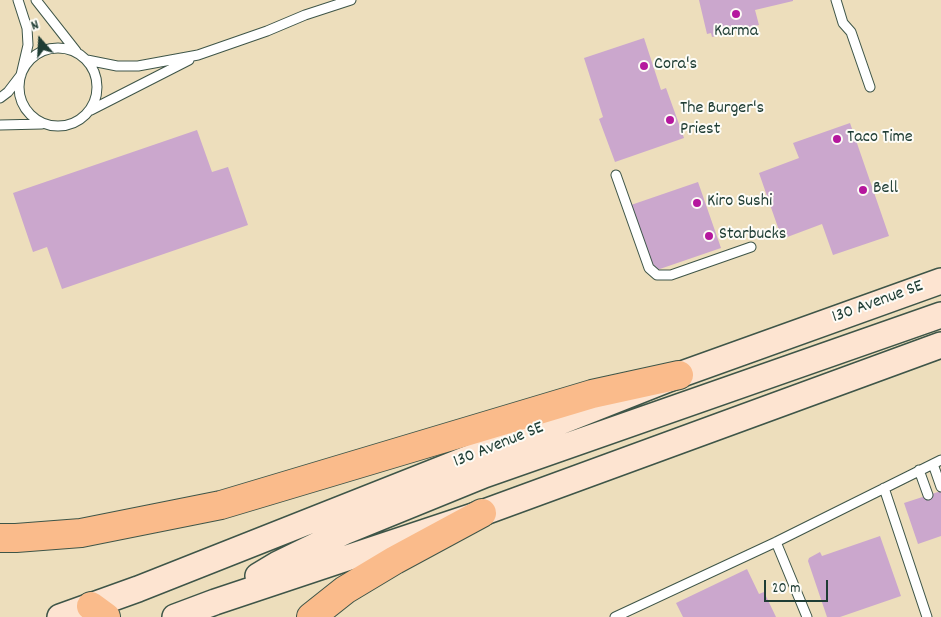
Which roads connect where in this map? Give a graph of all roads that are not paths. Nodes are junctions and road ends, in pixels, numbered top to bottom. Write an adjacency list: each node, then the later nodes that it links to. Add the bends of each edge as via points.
1 (18, 0): 10 (lane, via 28,37)
2 (36, 0): 7 (lane)
3 (328, 0): 6 (lane)
4 (352, 0): 6 (lane)
5 (836, 0): 11 (lane)
6 (305, 15): 8 (lane)
7 (76, 51): 9 (lane); 10 (lane, via 50,48 27,63)
8 (198, 55): 9 (lane, via 138,66); 13 (lane)
9 (87, 60): 13 (lane, via 95,71 98,84 97,98)
10 (21, 75): 12 (lane); 14 (lane, via 20,98 26,110)
11 (870, 87)
12 (0, 98)
13 (91, 110): 14 (lane, via 69,125 56,127)
14 (44, 124): 15 (lane)
15 (0, 125)
16 (616, 175): 17 (lane, via 649,268 657,275 671,275)
17 (751, 246)
18 (941, 281): 21 (main road, 130 Avenue SE)
19 (941, 315): 30 (main road, via 484,475 344,532 278,564)
20 (941, 345): 27 (main road)
21 (679, 375): 28 (highway, via 592,394 221,505 81,532); 31 (main road, 130 Avenue SE, via 138,589)
22 (937, 462): 23 (lane); 24 (lane)
23 (919, 470): 25 (lane); 26 (lane)
24 (941, 486)
25 (884, 488): 29 (lane); 38 (lane)
26 (928, 495)
27 (482, 513): 30 (main road); 35 (highway, via 345,590)
28 (0, 538)
29 (776, 542): 32 (lane); 37 (lane)
30 (215, 602): 34 (main road)
31 (99, 612): 33 (main road, 130 Avenue SE)
32 (625, 615): 36 (lane)
33 (60, 617)
34 (175, 617)
35 (311, 617)
36 (614, 617)
37 (807, 617)
38 (927, 617)

